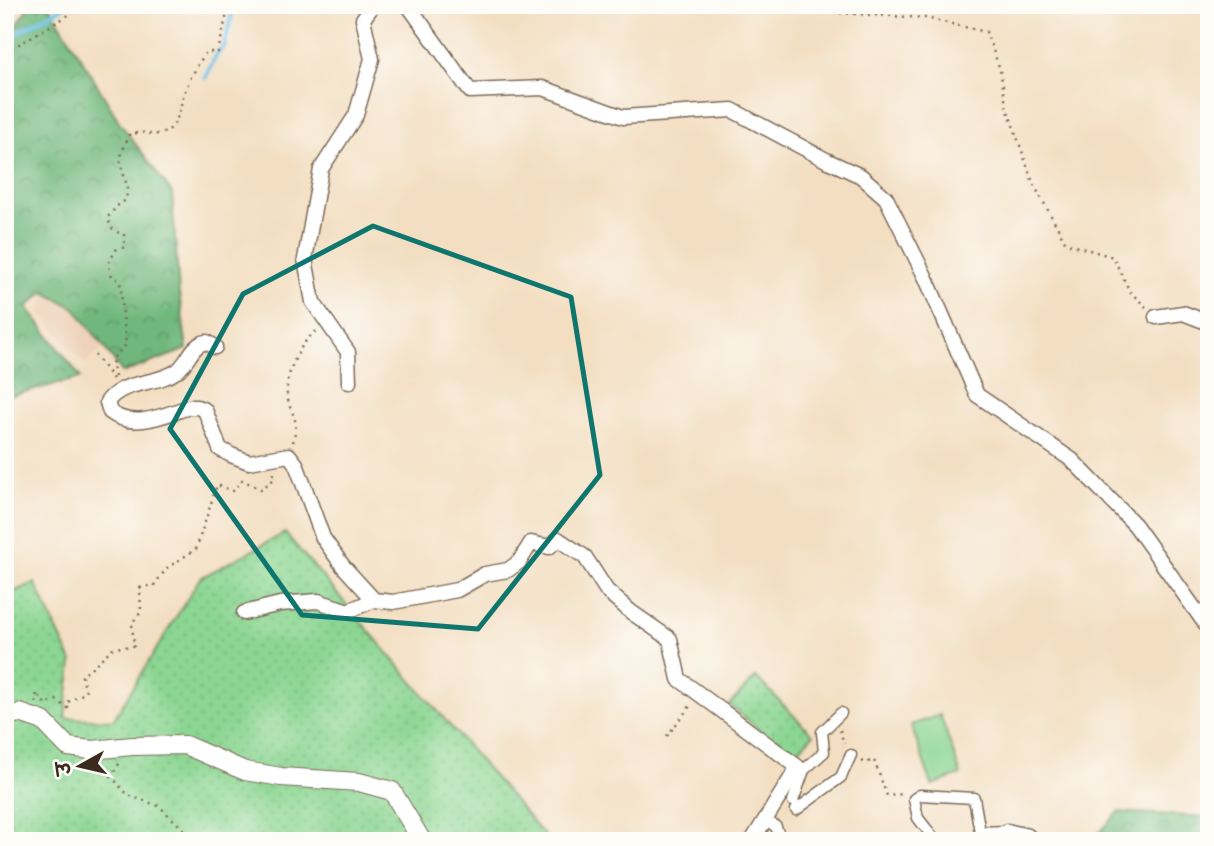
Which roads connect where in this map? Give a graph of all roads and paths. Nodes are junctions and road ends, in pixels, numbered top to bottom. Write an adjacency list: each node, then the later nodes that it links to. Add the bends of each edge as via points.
1 (86, 5): 6 (path)
2 (229, 5): 13 (path, via 218,52 206,52 173,125 164,133 129,135 123,150 120,162 128,184 126,200 108,217 115,233 124,234 125,247 116,250 108,264 112,276 120,281 126,330 126,345 113,359)
3 (373, 5): 9 (street, via 363,19 372,59 355,115 321,169 305,259 313,302)
4 (408, 5): 17 (street, via 470,91 543,88 623,117 732,110 861,176 886,198 977,395 1072,460 1135,524)
5 (806, 5): 7 (path, via 839,13 926,18 986,32 1033,183 1066,243 1113,257 1130,292)
6 (5, 48)
7 (1156, 317): 8 (street, via 1183,313)
8 (1209, 323)
9 (328, 324): 12 (street, via 348,352); 14 (path, via 311,334 293,360 287,394 298,423)
10 (215, 347): 13 (street, via 201,342 176,372)
11 (95, 355): 13 (path)
12 (349, 382)
13 (118, 391): 14 (street, via 107,401 118,419 137,421 197,407 205,410 220,449 231,455 249,462)
14 (289, 455): 15 (street, via 323,538); 21 (path, via 276,463 273,480 261,489 242,480 233,491 217,485 196,549 167,568 155,585 140,588 141,612 132,623 134,646 113,648 82,676 86,692 68,702 68,708 56,700 45,704 37,693 37,702 29,709)
15 (374, 600): 16 (street, via 348,611 318,601); 18 (street, via 393,602 457,590 485,575 508,570 531,543 549,547 558,539 585,557 607,591 670,639 679,679)
16 (244, 613)
17 (1209, 629)
18 (699, 694): 22 (path); 30 (street, via 798,768)
19 (841, 713): 24 (path, via 840,730); 24 (street, via 821,732 824,752 804,770 795,806 841,777)
20 (5, 716): 21 (street, via 20,713)
21 (43, 721): 23 (street, via 68,747)
22 (667, 736)
23 (132, 746): 28 (path, via 111,776 128,794 159,806); 29 (street, via 185,745 245,771 281,778 359,782 392,791)
24 (851, 755): 25 (path, via 865,763 874,760 887,796)
25 (920, 795): 27 (street, via 974,797 980,832); 32 (street, via 914,799 918,818)
26 (772, 824): 31 (street)
27 (1007, 831): 33 (street, via 1028,835)
28 (196, 841)
29 (422, 841)
30 (752, 841)
31 (781, 841)
32 (936, 841)
33 (1032, 841)

